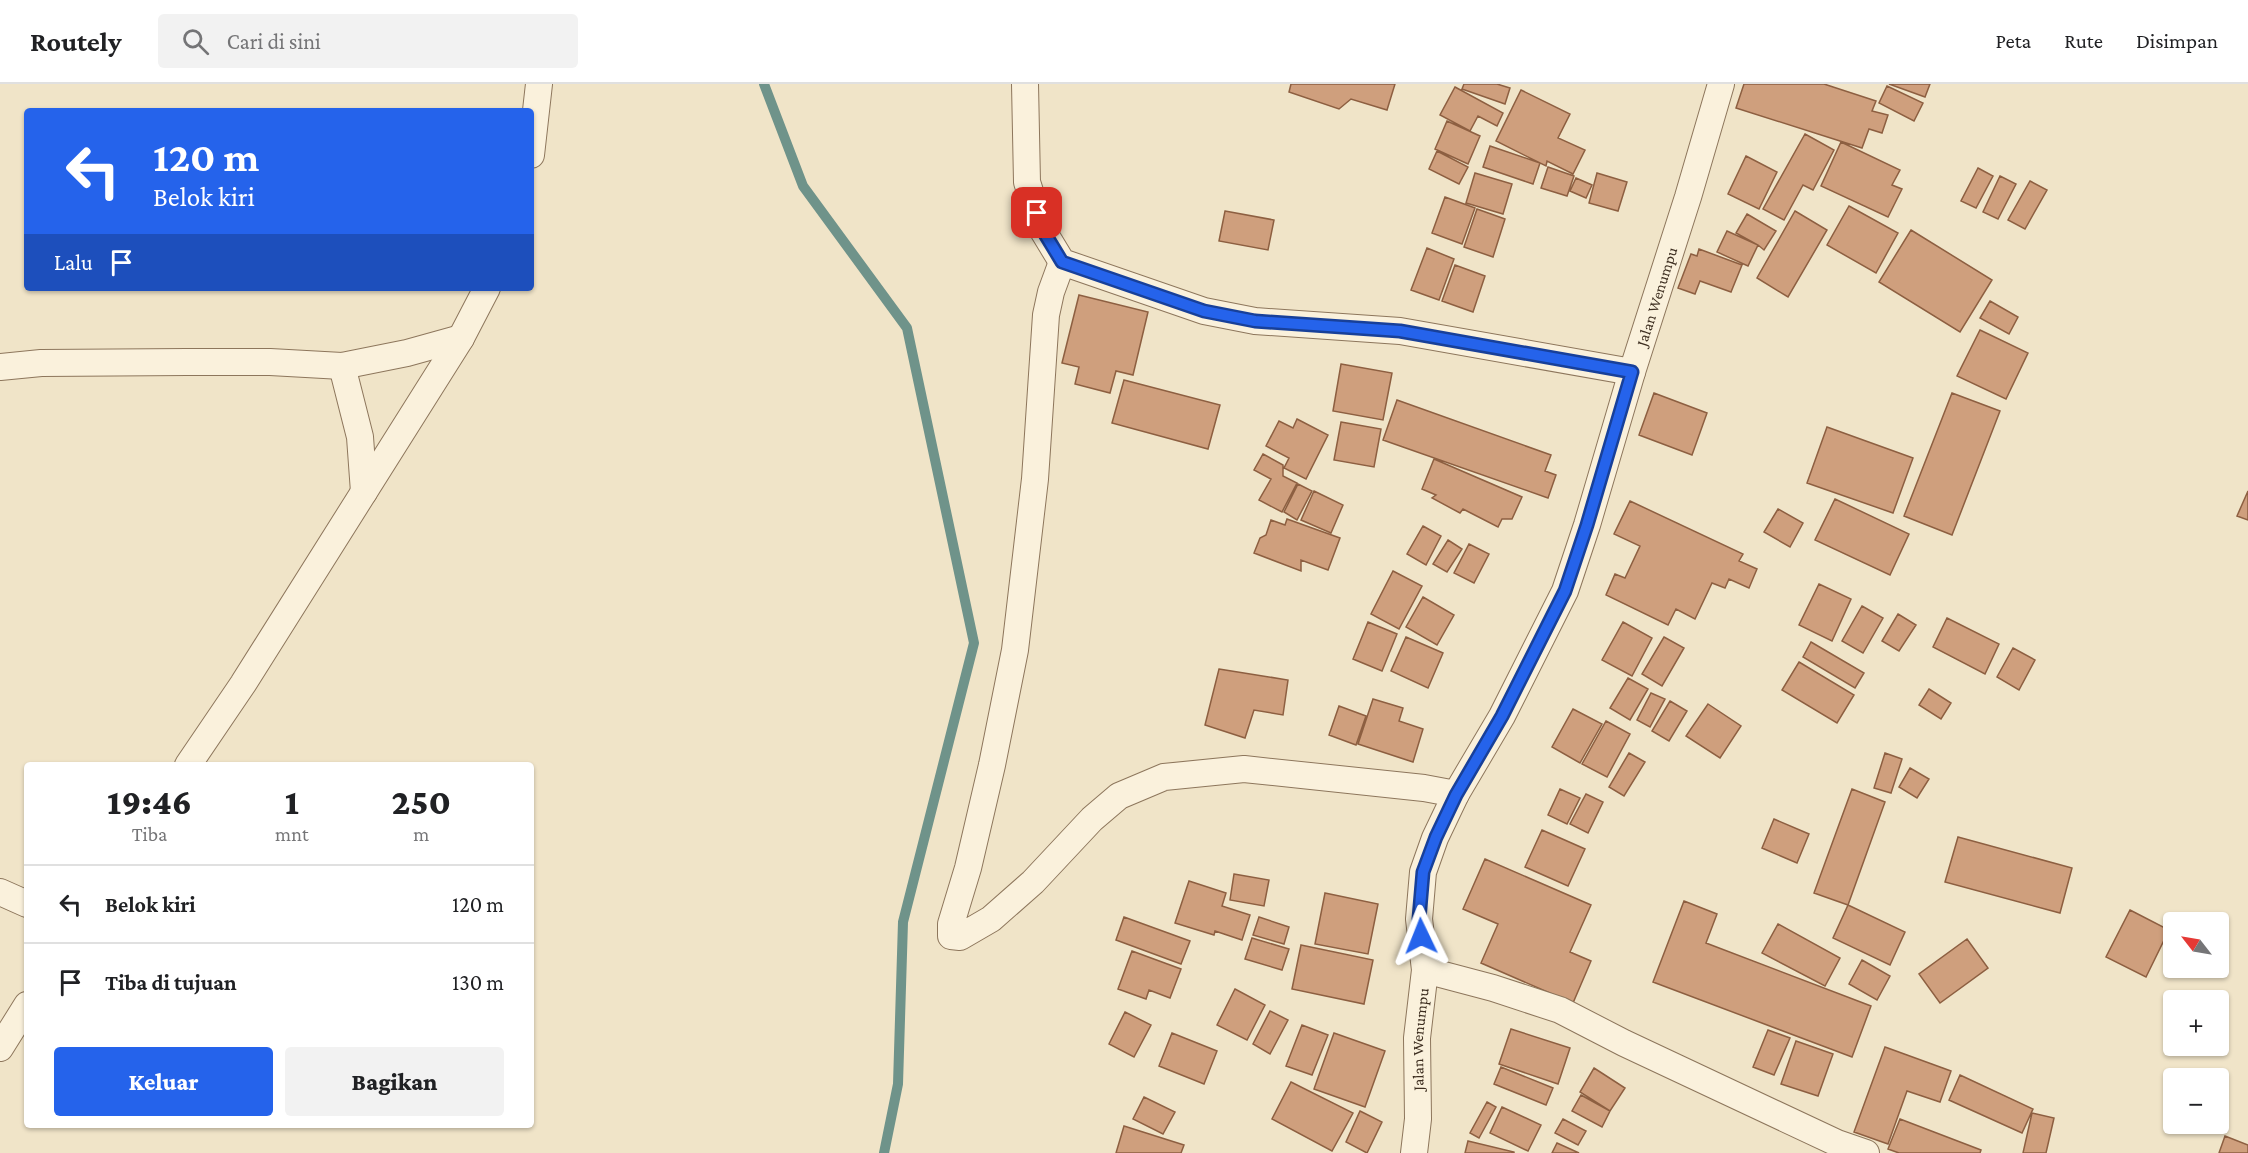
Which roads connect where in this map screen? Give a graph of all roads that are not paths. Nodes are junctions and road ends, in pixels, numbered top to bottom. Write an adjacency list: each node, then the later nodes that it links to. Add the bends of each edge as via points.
1 (539, 84): 4 (street)
2 (1025, 84): 5 (street, via 1027,182 1042,229)
3 (1721, 84): 10 (street, Jalan Wenumpu)
4 (534, 128)
5 (1062, 262): 10 (street, via 1204,311 1255,321 1400,331); 13 (street, via 1046,315 1035,479 1015,650 951,936 960,937 991,919 1119,796 1164,777 1244,769 1424,788)
6 (485, 291): 7 (street)
7 (461, 338): 8 (street); 11 (street)
8 (342, 366): 9 (street, via 187,362); 11 (street, via 360,437)
9 (0, 367)
10 (1632, 372): 13 (street, Jalan Wenumpu, via 1565,591 1502,716)
11 (364, 492): 12 (street)
12 (190, 762)
13 (1456, 795): 16 (street, Jalan Wenumpu, via 1423,872 1419,919)
14 (0, 892): 15 (street)
15 (24, 903)
16 (1425, 970): 19 (street, Jalan Wenumpu, via 1417,1038 1418,1119); 20 (street, via 1560,1010 1837,1143)
17 (24, 1010): 18 (street)
18 (0, 1048)
19 (1414, 1153)
20 (1866, 1153)

